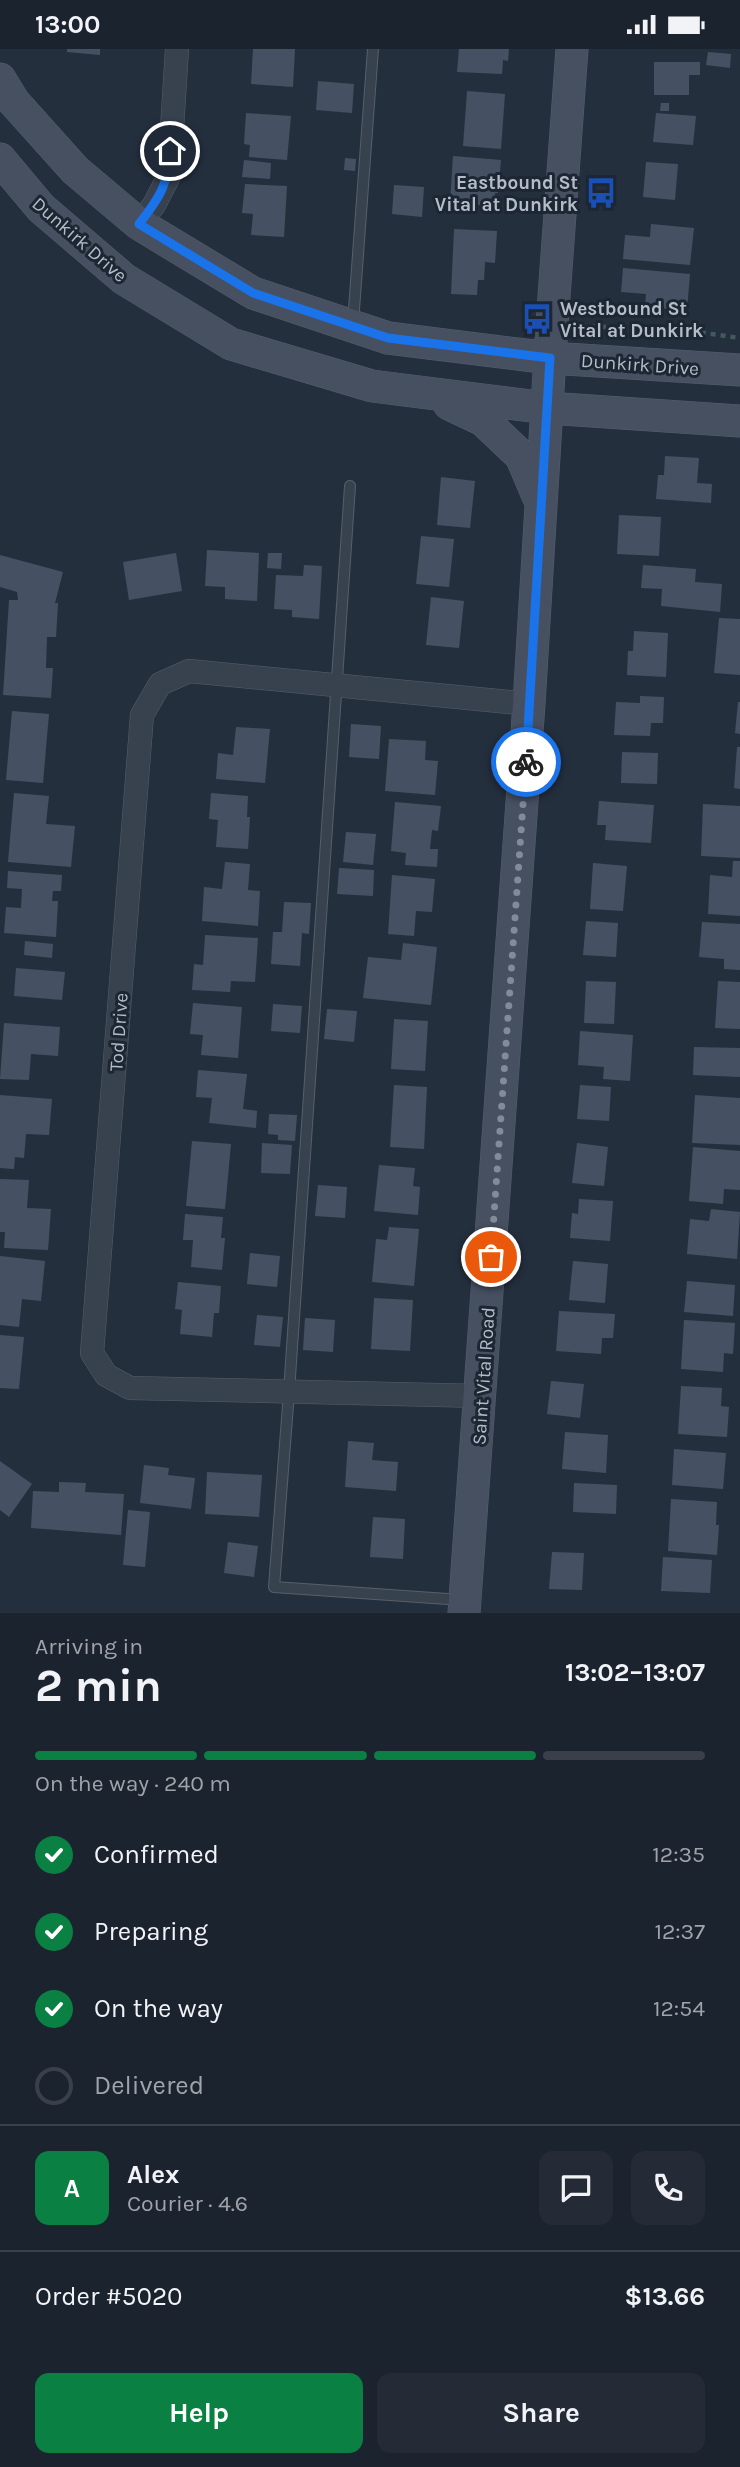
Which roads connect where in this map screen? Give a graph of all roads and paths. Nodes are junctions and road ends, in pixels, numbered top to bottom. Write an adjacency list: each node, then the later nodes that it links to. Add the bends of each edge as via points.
1 (177, 49): 6 (street, via 169,176)
2 (373, 49): 8 (lane)
3 (572, 49): 7 (main road, Saint Vital Road)
4 (0, 79): 6 (main road, Dunkirk Drive, via 75,170)
5 (0, 159): 12 (main road, Dunkirk Drive, via 41,208 124,279 231,344 372,386)
6 (139, 224): 8 (main road, Dunkirk Drive, via 253,293)
7 (552, 324): 9 (path, via 683,330); 10 (main road, Saint Vital Road)
8 (353, 326): 10 (main road, Dunkirk Drive, via 388,338)
9 (740, 338)
10 (550, 358): 11 (main road, Dunkirk Drive); 13 (main road, Saint Vital Road)
11 (740, 370)
12 (425, 393): 13 (main road, Dunkirk Drive); 16 (main road, via 483,420 521,456)
13 (547, 408): 14 (main road, Dunkirk Drive); 16 (main road, Saint Vital Road)
14 (740, 421)
15 (351, 486): 17 (lane)
16 (541, 504): 18 (main road, Saint Vital Road)
17 (337, 685): 18 (street, Tod Drive); 19 (lane); 19 (street, Tod Drive, via 189,671 160,684 142,715 92,1353 106,1375 130,1388)
18 (530, 704): 20 (main road, Saint Vital Road)
19 (289, 1392): 20 (street, Tod Drive); 21 (lane, via 274,1587)
20 (481, 1396): 21 (main road, Saint Vital Road)
21 (465, 1607)

